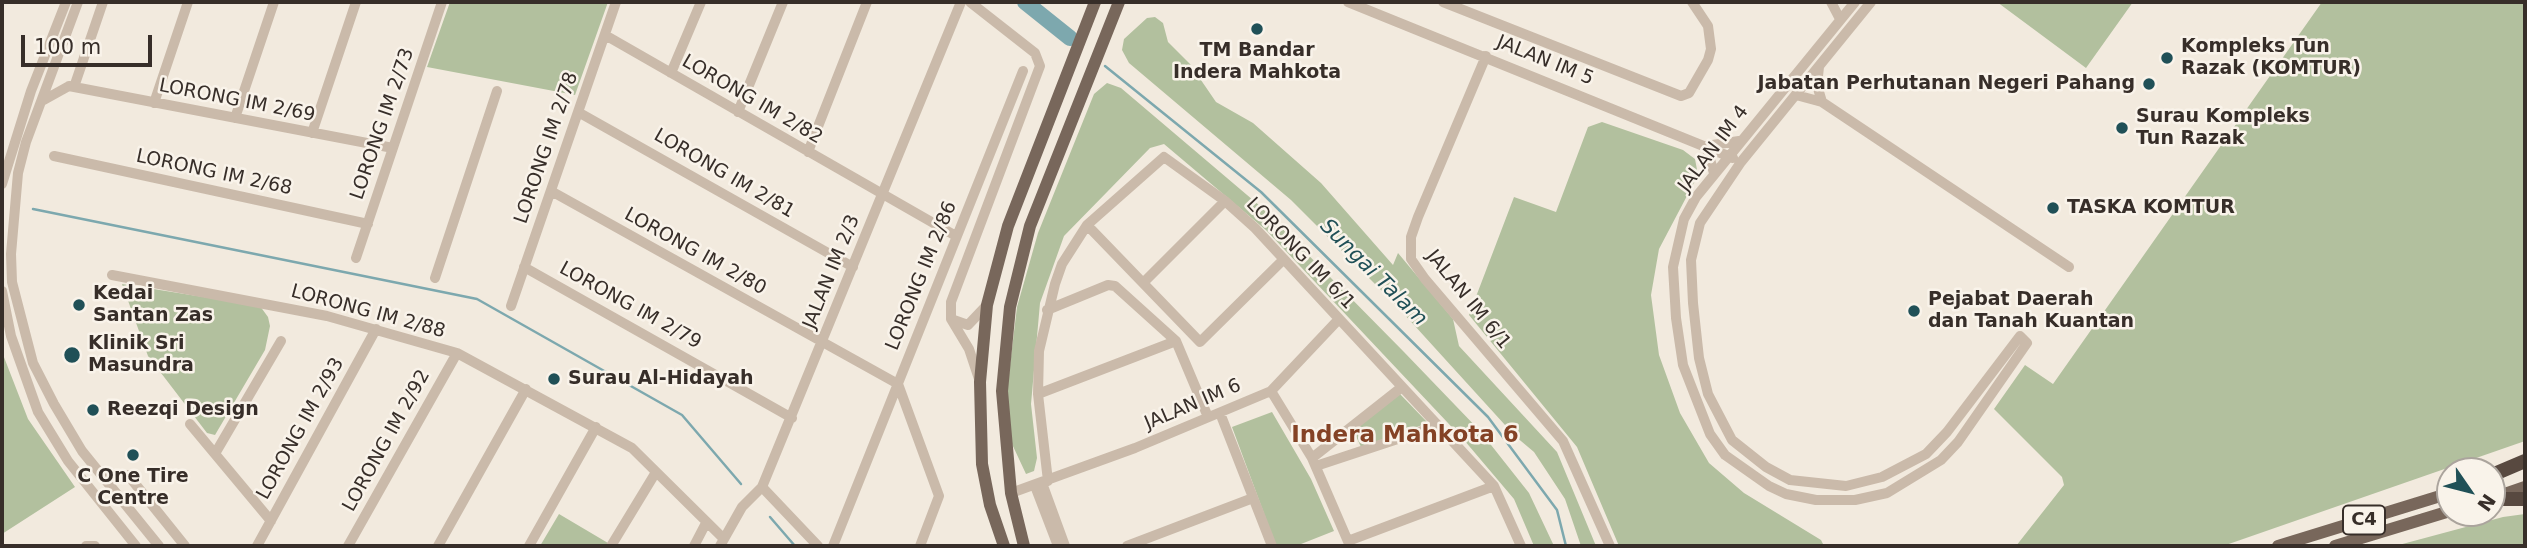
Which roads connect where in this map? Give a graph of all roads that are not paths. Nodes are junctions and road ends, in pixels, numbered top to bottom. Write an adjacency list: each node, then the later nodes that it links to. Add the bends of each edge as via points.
1 (66, 2): 50 (street)
2 (78, 2): 26 (street)
3 (103, 2): 31 (street)
4 (188, 2): 37 (street)
5 (274, 2): 40 (street)
6 (356, 2): 41 (street)
7 (442, 2): 44 (street, LORONG IM 2/73)
8 (616, 2): 24 (street, LORONG IM 2/78)
9 (701, 2): 29 (street)
10 (783, 2): 39 (street)
11 (867, 2): 45 (street)
12 (961, 2): 52 (street, JALAN IM 2/3)
13 (970, 2): 69 (street, via 1035,53 1040,66 951,302)
14 (1119, 2): 22 (main road)
15 (1348, 2): 25 (street, JALAN IM 5)
16 (1692, 2): 20 (street, via 1708,26 1711,49 1689,93 1673,96)
17 (1830, 2): 23 (street)
18 (1855, 2): 23 (street, JALAN IM 4)
19 (1871, 2): 27 (street, JALAN IM 4)
20 (1448, 3)
21 (1093, 6): 22 (main road, via 1093,21 1098,26 1106,26); 34 (main road)
22 (1113, 18): 30 (main road)
23 (1840, 19): 42 (street, JALAN IM 4)
24 (605, 35): 29 (street, LORONG IM 2/82); 38 (street, LORONG IM 2/78)
25 (1486, 56): 43 (street, JALAN IM 5); 134 (street, JALAN IM 6/1, via 1418,217 1411,237 1411,259 1563,441)
26 (55, 65): 31 (street, via 62,80); 35 (street)
27 (1819, 66): 33 (street, JALAN IM 4); 36 (street, via 1817,85)
28 (1023, 71): 56 (street, LORONG IM 2/86)
29 (671, 73): 39 (street, LORONG IM 2/82)
30 (1087, 84): 34 (main road, via 1087,68 1078,63); 100 (main road, via 1030,226 1010,307 1002,391)
31 (72, 87): 35 (street); 37 (street, LORONG IM 2/69)
32 (497, 91): 63 (street)
33 (1796, 95): 36 (street); 48 (street, JALAN IM 4)
34 (1057, 97): 66 (main road, via 1008,226)
35 (41, 102): 115 (street, via 18,173 11,254 17,308 33,363 82,451)
36 (1822, 102): 61 (street)
37 (154, 103): 40 (street, LORONG IM 2/69)
38 (579, 112): 51 (street, LORONG IM 2/78); 60 (street, LORONG IM 2/81)
39 (738, 112): 45 (street, LORONG IM 2/82)
40 (235, 118): 41 (street, LORONG IM 2/69)
41 (312, 133): 44 (street, LORONG IM 2/69)
42 (1740, 141): 43 (street); 47 (street, JALAN IM 4)
43 (1706, 146): 47 (street, JALAN IM 5); 49 (street)
44 (393, 148): 54 (street, LORONG IM 2/73)
45 (807, 152): 52 (street, LORONG IM 2/82)
46 (54, 156): 54 (street, LORONG IM 2/68)
47 (1727, 156): 48 (street, JALAN IM 5); 49 (street, JALAN IM 4)
48 (1741, 162): 49 (street, JALAN IM 4, via 1705,214 1693,242 1694,318 1709,394 1732,440 1766,467 1790,480 1846,486 1901,469 1926,454 1947,432 2024,339 1958,442 1941,460 1887,493 1855,500 1786,494 1725,455 1710,435 1683,365 1673,267 1684,219)
49 (1714, 173)
50 (2, 184)
51 (551, 191): 59 (street, LORONG IM 2/78); 74 (street, LORONG IM 2/80)
52 (883, 195): 56 (street, LORONG IM 2/82); 60 (street, JALAN IM 2/3)
53 (1225, 201): 55 (street, LORONG IM 6/1, via 1164,157); 58 (street, LORONG IM 6/1); 64 (street)
54 (368, 224): 57 (street, LORONG IM 2/73)
55 (1087, 225): 64 (street); 68 (street, LORONG IM 6/1, via 1062,264)
56 (956, 236): 77 (street, LORONG IM 2/86)
57 (356, 258)
58 (1284, 259): 64 (street, via 1200,342); 70 (street, LORONG IM 6/1)
59 (524, 267): 67 (street, LORONG IM 2/78); 84 (street, LORONG IM 2/79)
60 (853, 267): 74 (street, JALAN IM 2/3)
61 (2069, 267)
62 (112, 275): 71 (street, LORONG IM 2/88, via 206,291)
63 (435, 278)
64 (1143, 283)
65 (2, 291): 114 (street, via 38,412 68,461)
66 (987, 305): 69 (street, via 968,325); 76 (main road)
67 (511, 306)
68 (1047, 310): 73 (street, via 1112,285); 81 (street, LORONG IM 6/1)
69 (951, 319): 76 (street, via 969,349)
70 (1339, 319): 78 (street, LORONG IM 6/1); 80 (street, JALAN IM 6)
71 (376, 330): 75 (street, LORONG IM 2/88); 108 (street, LORONG IM 2/93)
72 (281, 341): 88 (street)
73 (1176, 341): 81 (street); 83 (street)
74 (822, 344): 77 (street, LORONG IM 2/80); 84 (street, JALAN IM 2/3)
75 (457, 354): 79 (street, LORONG IM 2/88); 118 (street, LORONG IM 2/92)
76 (979, 382): 106 (main road, via 982,464)
77 (898, 384): 124 (street, LORONG IM 2/86); 125 (street, via 939,496)
78 (1402, 387): 86 (street, LORONG IM 6/1); 90 (street)
79 (526, 389): 87 (street, LORONG IM 2/88); 119 (street)
80 (1271, 391): 82 (street, JALAN IM 6); 90 (street)
81 (1038, 394): 96 (street, LORONG IM 6/1)
82 (1220, 413): 83 (street, JALAN IM 6); 103 (street)
83 (1209, 417): 96 (street, JALAN IM 6)
84 (792, 418): 98 (street, JALAN IM 2/3)
85 (190, 424): 88 (street)
86 (1437, 426): 90 (street); 97 (street, LORONG IM 6/1)
87 (596, 427): 93 (street, LORONG IM 2/88, via 646,458); 120 (street)
88 (216, 452): 108 (street)
89 (2525, 461): 92 (highway)
90 (1314, 462): 111 (street)
91 (2525, 469): 94 (main road)
92 (2506, 470)
93 (656, 472): 109 (street, LORONG IM 2/88); 121 (street)
94 (2506, 474)
95 (128, 475): 116 (street)
96 (1041, 484): 100 (street, JALAN IM 6); 129 (street, LORONG IM 6/1); 130 (street, LORONG IM 6/1)
97 (1494, 486): 111 (street); 133 (street, LORONG IM 6/1)
98 (762, 487): 110 (street, JALAN IM 2/3, via 742,507); 123 (street)
99 (2525, 487): 101 (main road)
100 (1011, 493): 128 (main road)
101 (2506, 494)
102 (2436, 496): 135 (main road, C4)
103 (1253, 498): 131 (street); 132 (street)
104 (2506, 499): 105 (highway)
105 (2525, 499)
106 (990, 505): 126 (main road); 127 (main road)
107 (2436, 515): 136 (main road, C4)
108 (271, 521): 117 (street, LORONG IM 2/93)
109 (706, 523): 110 (street, LORONG IM 2/88); 122 (street)
110 (722, 543)
111 (1349, 544)
112 (86, 546): 113 (street)
113 (95, 546)
114 (136, 546)
115 (159, 546)
116 (185, 546)
117 (257, 546)
118 (348, 546)
119 (438, 546)
120 (528, 546)
121 (611, 546)
122 (694, 546)
123 (818, 546)
124 (833, 546)
125 (920, 546)
126 (998, 546)
127 (1004, 546)
128 (1024, 546)
129 (1058, 546)
130 (1065, 546)
131 (1127, 546)
132 (1272, 546)
133 (1521, 546)
134 (1610, 546)
135 (2278, 546)
136 (2335, 546)

